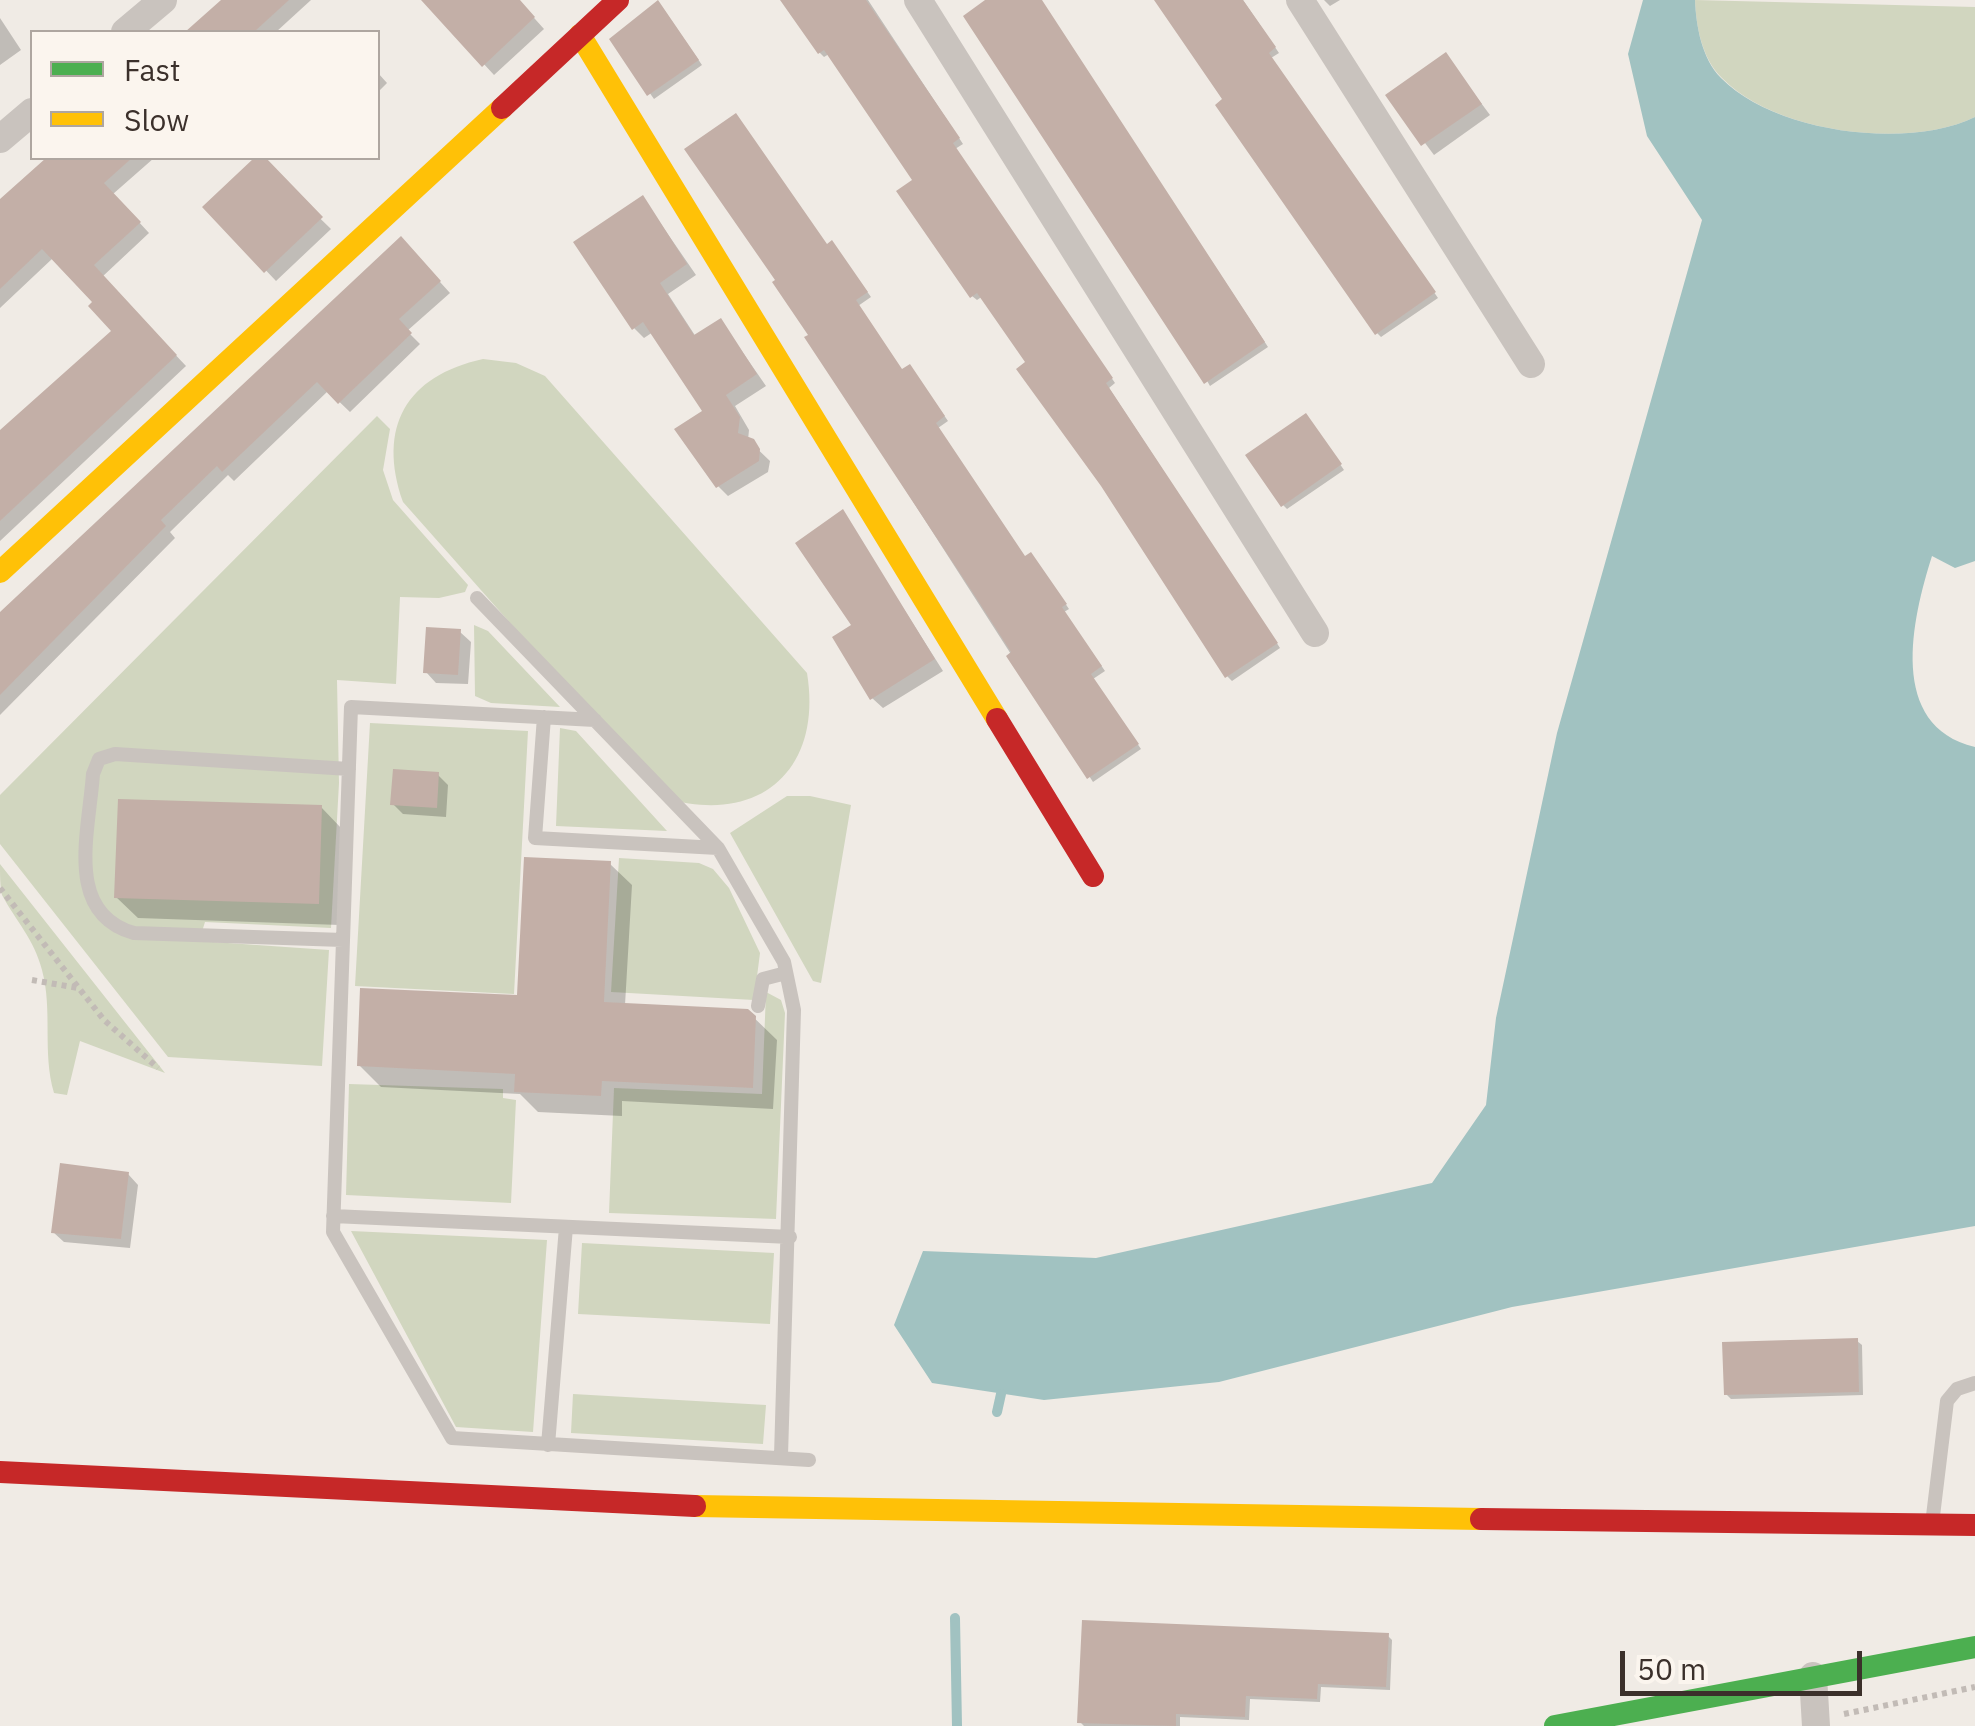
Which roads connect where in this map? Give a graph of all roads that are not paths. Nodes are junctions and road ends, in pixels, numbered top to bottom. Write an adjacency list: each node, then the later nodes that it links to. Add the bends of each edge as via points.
1 (163, 0): 5 (street)
2 (618, 0): 6 (street)
3 (918, 0): 12 (street)
4 (1300, 0): 9 (street)
5 (127, 30)
6 (580, 35): 10 (street); 17 (street)
7 (30, 114): 8 (street)
8 (0, 139)
9 (1532, 364)
10 (0, 572)
11 (477, 598): 14 (lane)
12 (1315, 633)
13 (544, 718): 14 (lane); 15 (lane, via 352,707); 16 (lane, via 535,838)
14 (595, 720): 16 (lane)
15 (349, 769): 18 (lane); 18 (lane, via 115,754 98,759 86,890 111,926 134,933)
16 (718, 848): 19 (lane)
17 (1093, 876)
18 (343, 940): 21 (lane)
19 (786, 973): 20 (lane, via 764,980); 23 (lane, via 794,1010)
20 (758, 1006)
21 (333, 1216): 22 (lane); 25 (lane, via 334,1232 452,1438)
22 (566, 1227): 23 (lane); 25 (lane)
23 (790, 1237): 26 (lane)
24 (1975, 1383): 29 (lane, via 1947,1401)
25 (548, 1445): 26 (lane)
26 (781, 1456): 27 (lane)
27 (809, 1460)
28 (0, 1472): 29 (street, via 808,1511)
29 (1932, 1524): 30 (street)
30 (1975, 1525)
31 (1975, 1646): 32 (street)
32 (1812, 1676): 33 (street); 34 (street)
33 (1816, 1723)
34 (1555, 1726)

